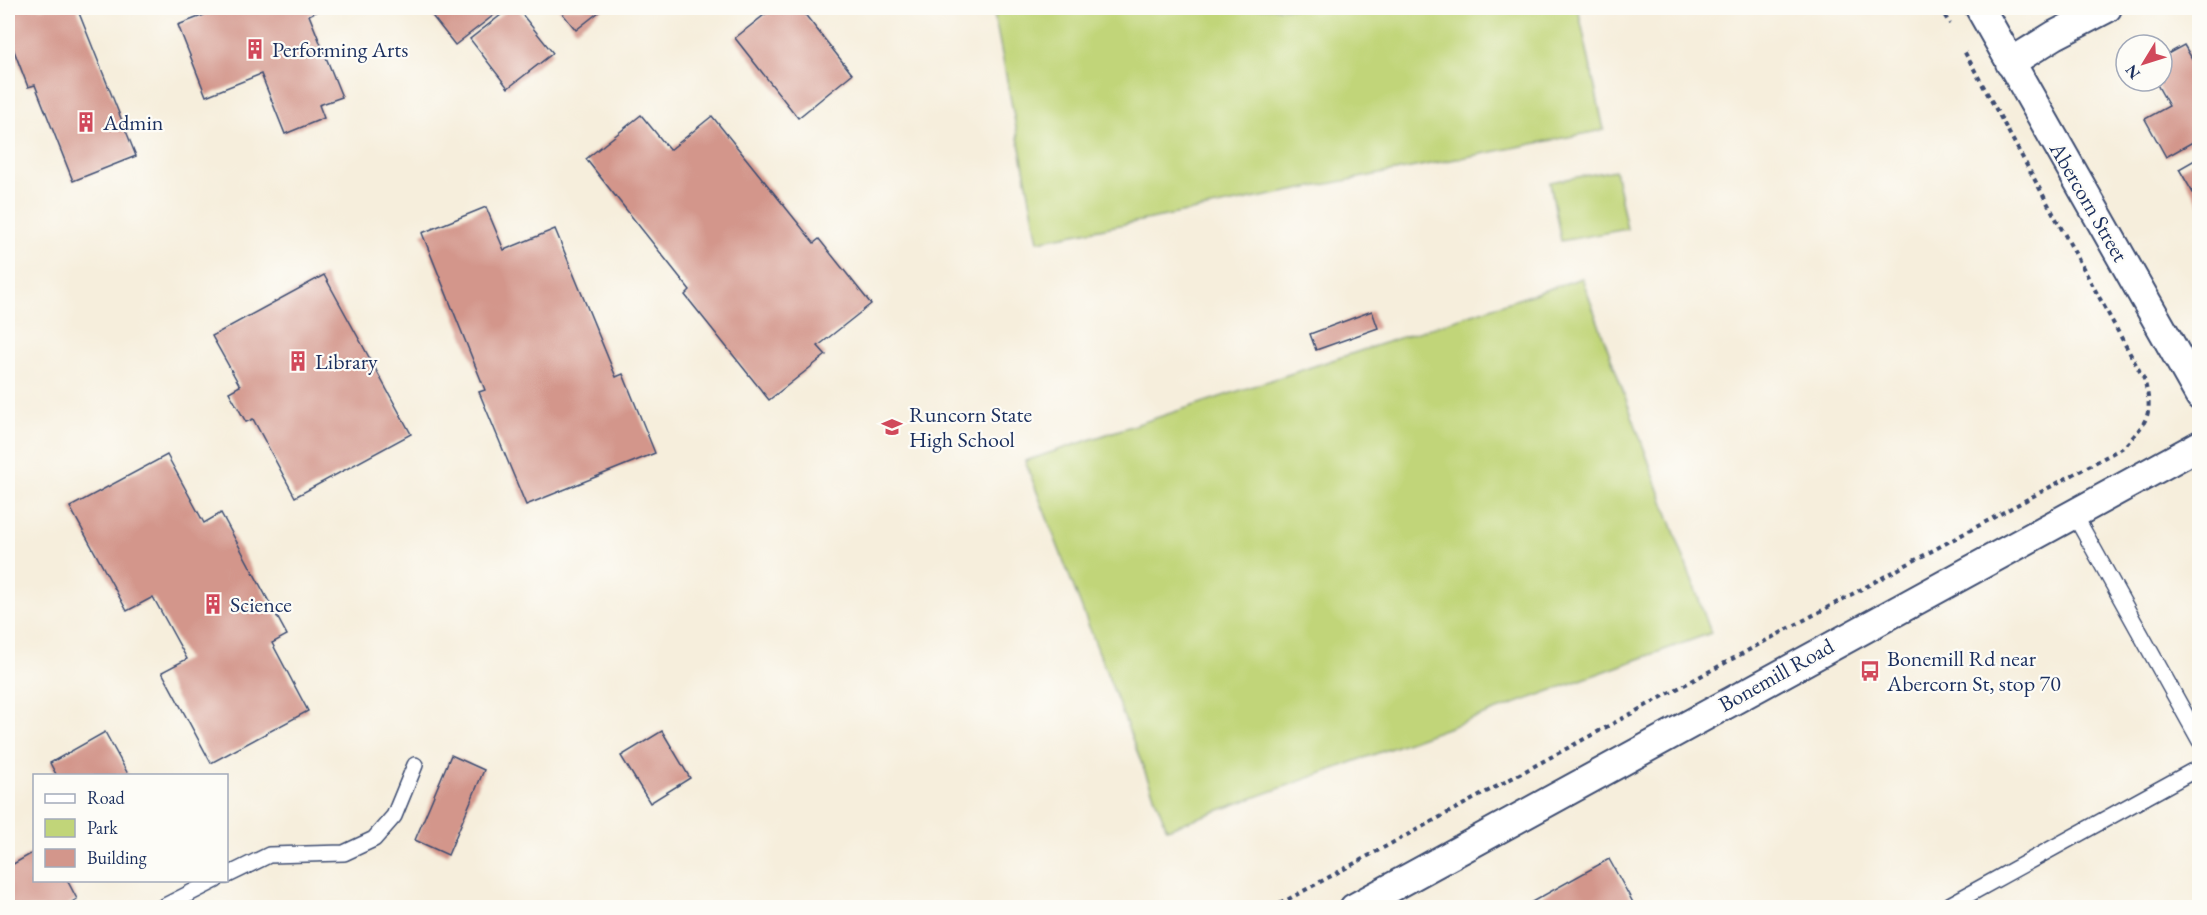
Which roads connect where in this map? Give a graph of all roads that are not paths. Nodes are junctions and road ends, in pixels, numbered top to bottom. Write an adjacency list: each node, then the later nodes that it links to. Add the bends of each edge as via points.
1 (1980, 8): 3 (street, Abercorn Street)
2 (2107, 8): 3 (street)
3 (2010, 63): 4 (street, Abercorn Street)
4 (2199, 396)
5 (2199, 445): 6 (street, Bonemill Road)
6 (2073, 512): 7 (lane); 12 (street, Bonemill Road)
7 (2199, 741)
8 (415, 765): 10 (lane, via 394,816 374,839 344,853 268,855)
9 (2199, 767): 14 (lane)
10 (228, 875)
11 (212, 882): 13 (lane)
12 (1369, 904)
13 (161, 908)
14 (1944, 908)

